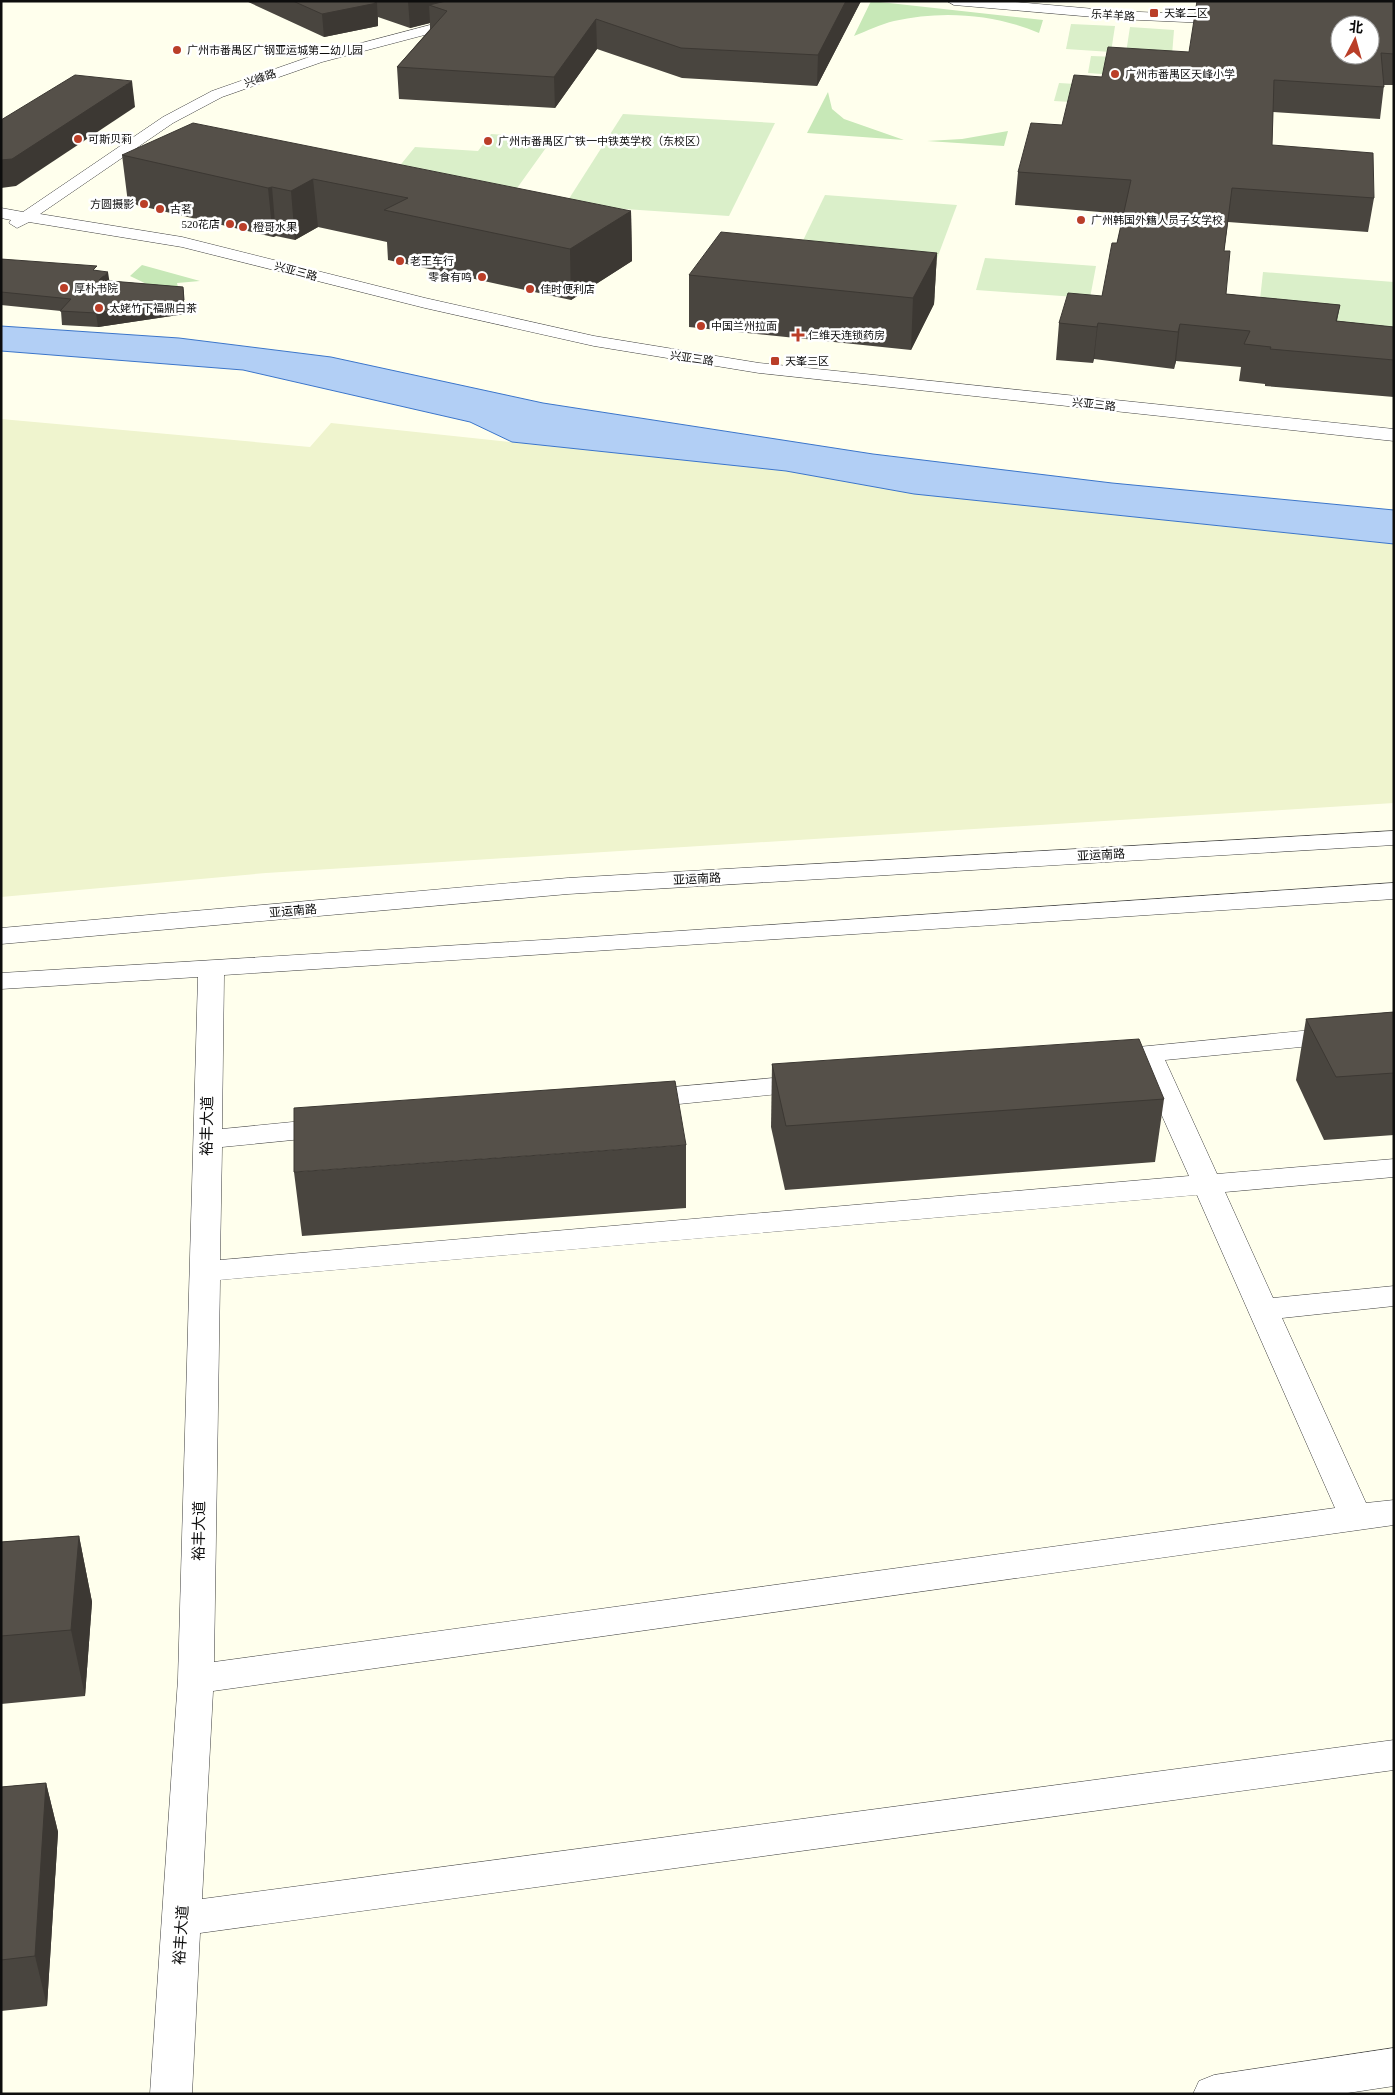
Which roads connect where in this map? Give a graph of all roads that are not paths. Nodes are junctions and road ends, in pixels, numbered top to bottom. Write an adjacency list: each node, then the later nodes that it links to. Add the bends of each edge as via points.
1 (537, 1): 4 (street, 兴峰路, via 317,59 216,94 168,120)
2 (954, 1): 3 (street, 乐羊羊路, via 1117,16)
3 (1243, 20)
4 (10, 220): 5 (street, 兴亚三路, via 182,242 425,303 658,353 759,368); 6 (street, 兴亚三路, via 202,259 581,346 690,367)
5 (1394, 435)
6 (1394, 447)
7 (1394, 838): 9 (street, 亚运南路, via 568,886)
8 (1394, 891): 10 (street, via 585,946)
9 (1, 936)
10 (211, 967): 11 (street); 18 (street, 裕丰大道)
11 (1, 982)
12 (1394, 1030): 13 (street)
13 (1148, 1053): 14 (street); 20 (street)
14 (1079, 1059)
15 (831, 1082): 16 (street)
16 (613, 1102)
17 (356, 1125): 18 (street)
18 (207, 1139): 21 (street, 裕丰大道)
19 (1394, 1168): 20 (street)
20 (1208, 1184): 21 (street); 23 (street)
21 (205, 1271): 26 (street, 裕丰大道)
22 (1394, 1296): 23 (street)
23 (1263, 1310): 25 (street)
24 (1394, 1512): 25 (street)
25 (1356, 1518): 26 (street)
26 (196, 1679): 28 (street, 裕丰大道)
27 (1394, 1755): 28 (street)
28 (182, 1919): 30 (street, 裕丰大道)
29 (1394, 2068): 31 (street)
30 (171, 2094)
31 (1214, 2094)

